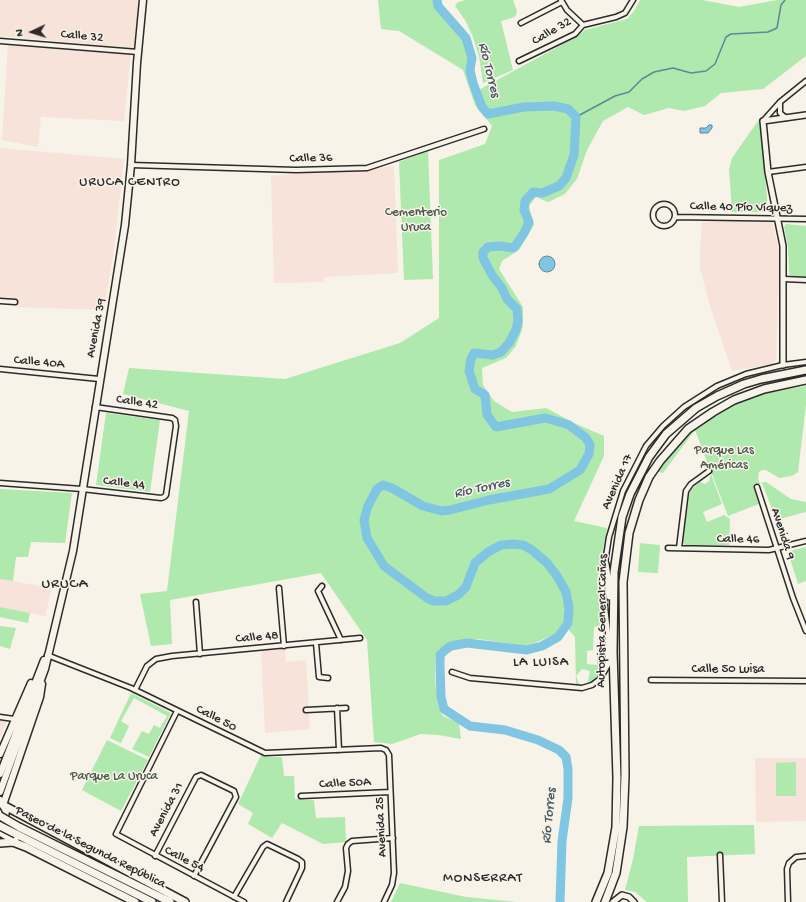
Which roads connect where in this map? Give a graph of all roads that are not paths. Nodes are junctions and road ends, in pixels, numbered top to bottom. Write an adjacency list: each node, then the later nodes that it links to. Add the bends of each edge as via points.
1 (143, 0): 7 (main road, Avenida 39)
2 (633, 0): 5 (street, Calle 32, via 625,13)
3 (562, 1): 4 (street); 5 (street)
4 (521, 23)
5 (583, 25): 8 (street, Calle 32, via 575,34)
6 (0, 41): 7 (street, Calle 32)
7 (138, 52): 15 (main road, Avenida 39)
8 (519, 61)
9 (806, 81): 10 (street)
10 (780, 102): 12 (street, via 779,110); 13 (street)
11 (806, 115): 12 (street)
12 (786, 118): 13 (street)
13 (763, 121): 17 (street)
14 (484, 129): 15 (street, Calle 36, via 367,168 296,170)
15 (131, 165): 29 (main road, Avenida 39, via 121,259)
16 (806, 167): 17 (street)
17 (768, 172): 19 (street)
18 (675, 217): 18 (street, via 674,211 668,205 661,205 654,212 654,219 662,226 669,225); 19 (street, Calle 40 Pío Víquez)
19 (777, 218): 20 (street, Calle 40 Pío Víquez); 21 (street, via 783,246)
20 (806, 219)
21 (784, 279): 22 (street); 26 (street)
22 (806, 280)
23 (0, 301): 24 (street)
24 (15, 302)
25 (806, 362): 26 (street, Avenida 17)
26 (783, 365): 41 (street, Avenida 17, via 733,379 694,400 662,426 646,446 617,506)
27 (0, 369): 29 (street, Calle 40A)
28 (806, 370): 45 (highway, Autopista General Cañas, via 761,379 717,396 680,421 666,434 649,457 630,494 622,517 615,558)
29 (99, 379): 31 (main road, Avenida 39)
30 (806, 380): 93 (highway, Autopista General Cañas, via 764,389 734,400 688,429 660,461 638,500 629,533 623,582 623,827 616,873)
31 (95, 407): 35 (main road, Avenida 39); 36 (street, Calle 42, via 175,420)
32 (709, 471): 39 (street, via 691,484 686,491)
33 (0, 483): 35 (street, Calle 44)
34 (757, 487): 40 (street, Avenida 9)
35 (82, 489): 36 (street, Calle 44); 52 (main road, Avenida 39, via 67,580)
36 (164, 497)
37 (806, 541): 40 (street, Calle 46)
38 (668, 548): 39 (street, Calle 46)
39 (679, 548): 40 (street, Calle 46)
40 (777, 550): 46 (street, Avenida 9)
41 (605, 564): 45 (highway); 54 (street, Avenida 17, via 602,582 608,632 608,665 600,679 592,685 582,688 470,678)
42 (322, 586): 48 (street, via 318,591)
43 (279, 588): 50 (street)
44 (196, 602): 51 (street)
45 (613, 620): 92 (highway, Autopista General Cañas, via 616,827 608,873)
46 (806, 631)
47 (360, 638): 48 (street, Calle 48)
48 (341, 640): 49 (street, Calle 48)
49 (316, 643): 50 (street, Calle 48); 55 (street, via 319,677)
50 (284, 646): 51 (street, Calle 48)
51 (200, 654): 58 (street, Calle 48, via 156,659 148,666)
52 (47, 655): 53 (main road, Avenida 39); 58 (street, Calle 50)
53 (42, 668): 64 (main road, via 25,693); 68 (main road, Avenida 39); 69 (main road, Avenida 39); 72 (main road, via 40,696)
54 (452, 672)
55 (328, 678)
56 (650, 680): 57 (street, Calle 50 Luisa)
57 (806, 681)
58 (134, 690): 62 (street, Calle 50)
59 (337, 708): 60 (street); 61 (street); 65 (street)
60 (346, 708)
61 (306, 710)
62 (177, 711): 65 (street, Calle 50, via 265,753); 80 (street, Calle 54, via 116,834)
63 (0, 717): 64 (street)
64 (14, 719): 67 (main road)
65 (339, 750): 66 (street, Calle 50)
66 (386, 750): 70 (street, Avenida 25, via 389,755)
67 (0, 754)
68 (0, 774)
69 (0, 792)
70 (390, 792): 71 (street, Calle 50A); 76 (street, Avenida 25)
71 (301, 796)
72 (2, 803): 74 (main road, via 6,817); 87 (highway)
73 (0, 816): 86 (highway, Paseo de la Segunda República, bridge)
74 (0, 826): 85 (highway, Paseo de la Segunda República, bridge)
75 (0, 832): 78 (highway)
76 (392, 838): 90 (street, via 352,841 346,848 345,887); 91 (street, Avenida 25, via 394,873 392,885)
77 (0, 843): 78 (highway, via 13,842)
78 (26, 848): 84 (highway)
79 (720, 855): 96 (street)
80 (155, 856): 82 (street, Calle 54); 82 (street, Avenida 31, via 198,775 236,794)
81 (806, 856): 97 (street, via 792,859 789,863)
82 (194, 876): 83 (street, Calle 54)
83 (234, 897): 88 (street, Calle 54); 89 (street, via 267,844 302,862 302,868)
84 (135, 902)
85 (152, 902)
86 (170, 902)
87 (185, 902)
88 (244, 902)
89 (286, 902)
90 (337, 902)
91 (384, 902)
92 (596, 902)
93 (605, 902)
94 (613, 902): 95 (street, via 622,896 629,897)
95 (634, 902)
96 (722, 902)
97 (788, 902)

